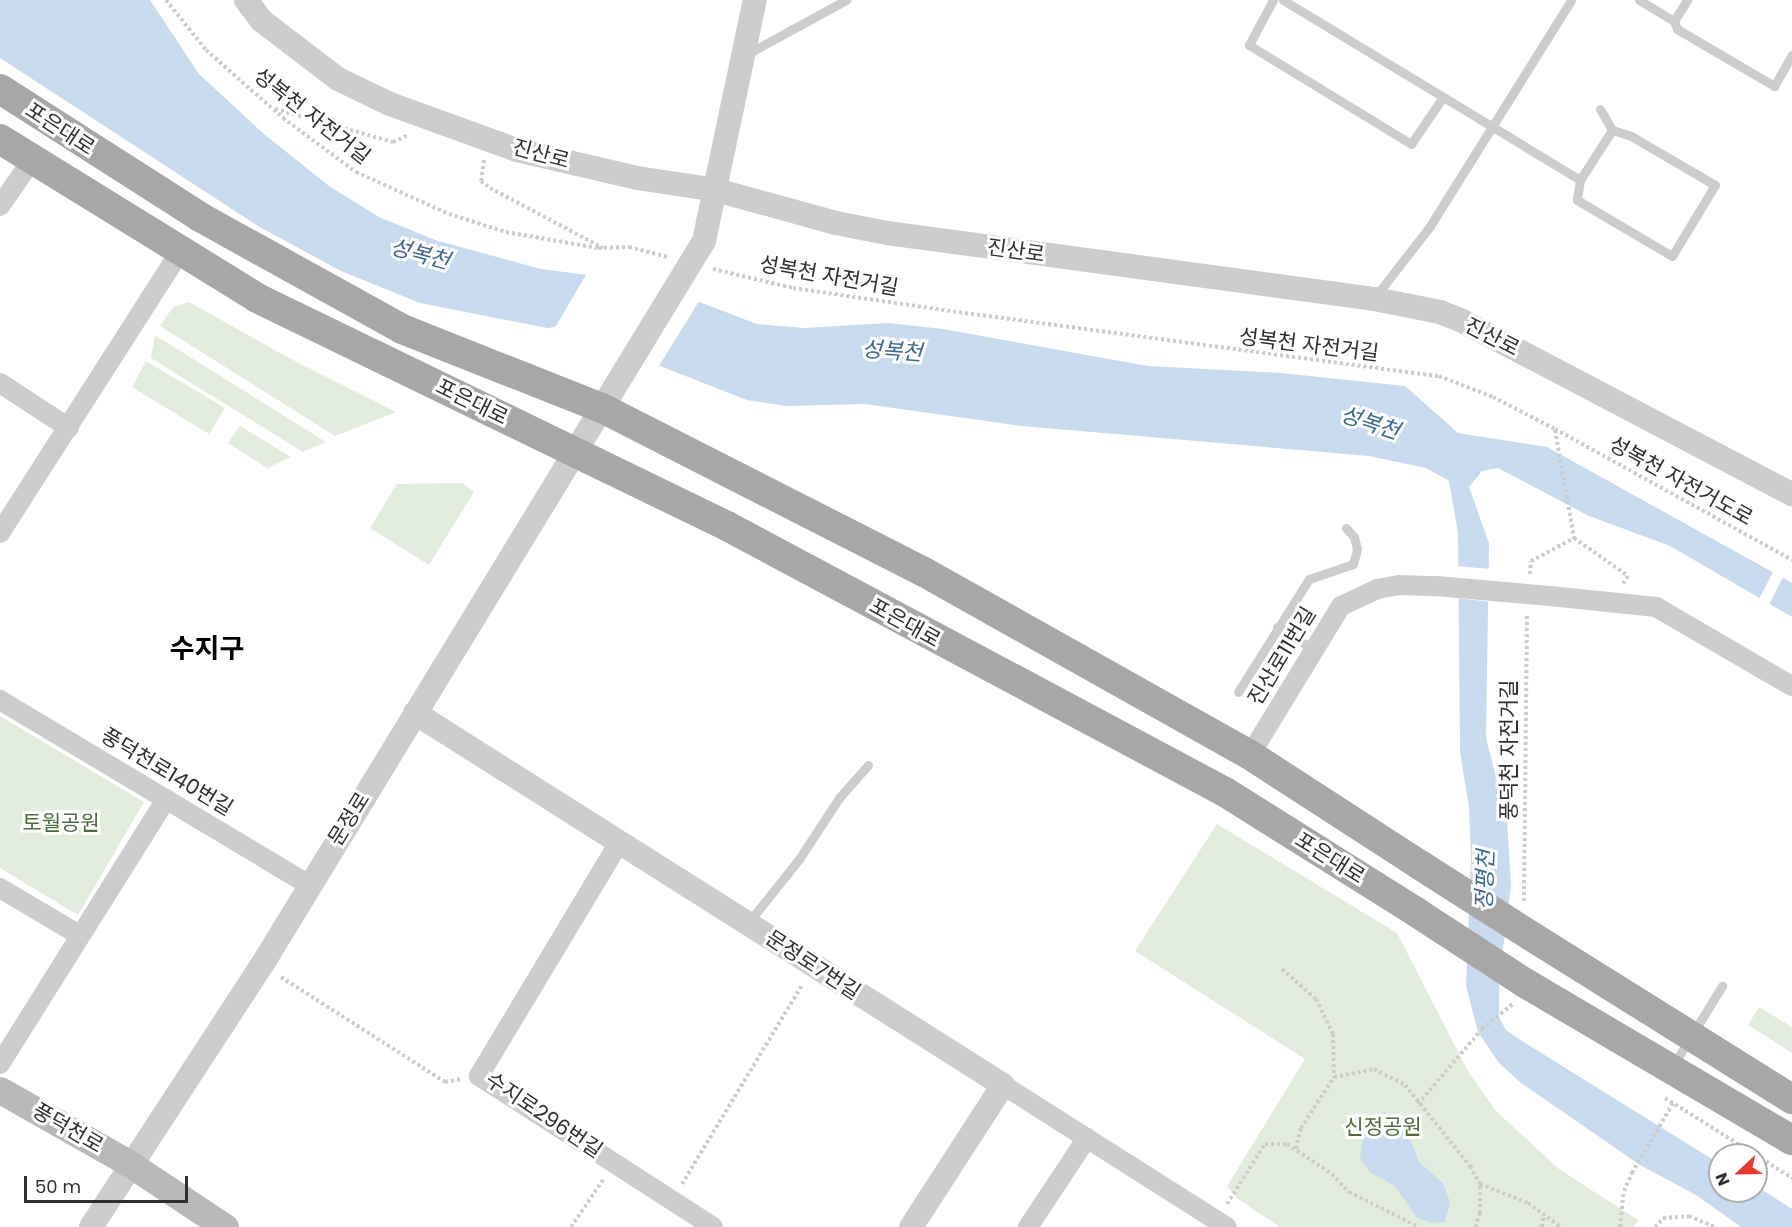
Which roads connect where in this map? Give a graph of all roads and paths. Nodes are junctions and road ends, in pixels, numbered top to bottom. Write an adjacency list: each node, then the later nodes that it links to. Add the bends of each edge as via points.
1 (166, 0): 15 (path, 성복천 자전거길, via 207,50)
2 (246, 0): 17 (street, 진산로, via 262,21 338,79 369,95)
3 (755, 0): 12 (street, 문정로)
4 (846, 0): 12 (lane)
5 (1273, 0): 14 (lane, via 1249,45 1411,144)
6 (1283, 0): 14 (lane)
7 (1571, 0): 18 (lane)
8 (1639, 0): 10 (lane)
9 (1687, 0): 10 (lane)
10 (1674, 21): 11 (lane, via 1677,29 1774,86)
11 (1792, 55)
12 (741, 57): 24 (street, 문정로)
13 (0, 89): 32 (main road, 포은대로, via 200,217 402,329)
14 (1443, 97): 18 (lane)
15 (273, 109): 17 (path, via 393,142); 26 (path, 성복천 자전거길, via 356,172 448,214 552,243)
16 (1600, 109): 19 (lane)
17 (443, 122): 24 (street, 진산로, via 517,150 637,178)
18 (1492, 128): 23 (lane); 30 (lane, via 1430,226)
19 (1612, 130): 23 (lane); 23 (lane, via 1631,136 1715,185 1672,256 1577,200)
20 (0, 139): 22 (main road, 포은대로)
21 (486, 150): 26 (path, via 480,181)
22 (32, 160): 25 (street); 27 (main road, 포은대로)
23 (1580, 180)
24 (717, 190): 30 (street, 진산로, via 887,233); 32 (street, 문정로, bridge, via 704,241)
25 (0, 206)
26 (603, 248): 28 (path, 성복천 자전거길, via 629,247)
27 (179, 253): 33 (street); 35 (main road, 포은대로, via 257,298)
28 (673, 259)
29 (706, 267): 34 (path, 성복천 자전거길, via 793,288 1439,376 1493,397)
30 (1374, 299): 36 (street, 진산로, via 1462,321)
31 (0, 382): 33 (street)
32 (602, 408): 35 (street, 문정로); 50 (main road, 포은대로, via 924,572)
33 (69, 428): 38 (street)
34 (1555, 429): 39 (path); 40 (path, 성복천 자전거도로)
35 (574, 453): 49 (street, 문정로); 63 (main road, 포은대로, bridge, via 727,526 1225,792 1416,912)
36 (1792, 494)
37 (1346, 528): 44 (lane, via 1357,549 1353,564 1309,579)
38 (0, 533)
39 (1574, 538): 41 (path, via 1531,561); 42 (path, via 1628,576)
40 (1792, 560)
41 (1529, 583)
42 (1613, 600): 45 (street, 진산로11번길, bridge, via 1399,585 1358,596 1341,606); 46 (street, via 1656,607)
43 (1528, 605): 57 (path, 풍덕천 자전거길)
44 (1277, 627): 45 (lane); 47 (lane)
45 (1313, 649): 50 (street, 진산로11번길)
46 (1792, 686)
47 (1238, 692)
48 (0, 700): 52 (street, 풍덕천로140번길)
49 (415, 713): 53 (street, 문정로7번길); 54 (street, 문정로)
50 (1250, 754): 57 (main road, 포은대로, bridge, via 1420,865)
51 (868, 765): 56 (lane, via 839,798 799,859)
52 (166, 799): 54 (street, 풍덕천로140번길); 58 (street)
53 (620, 842): 56 (street, 문정로7번길); 66 (street, 수지로296번길)
54 (309, 885): 59 (street, 문정로)
55 (0, 888): 58 (street)
56 (748, 923): 60 (street, 문정로7번길)
57 (1527, 924): 64 (main road)
58 (79, 935): 65 (street)
59 (262, 965): 66 (path, via 445,1082); 80 (street, 문정로)
60 (814, 965): 69 (street, 문정로7번길); 83 (path)
61 (1282, 969): 67 (path, via 1316,999 1333,1034)
62 (1722, 986): 64 (lane)
63 (1523, 990): 68 (main road, 포은대로); 73 (path, via 1482,1029)
64 (1691, 1038): 68 (lane); 71 (main road)
65 (0, 1064)
66 (479, 1076): 78 (street, 수지로296번길)
67 (1334, 1077): 73 (path, via 1374,1069 1405,1085); 77 (path, via 1301,1128)
68 (1667, 1083): 72 (path); 75 (main road, 포은대로)
69 (1003, 1085): 74 (street, 문정로7번길); 90 (street)
70 (0, 1090): 80 (main road, 풍덕천로)
71 (1792, 1099)
72 (1673, 1103): 76 (path); 96 (path, via 1624,1191)
73 (1418, 1104): 82 (path, via 1470,1166)
74 (1087, 1138): 85 (street, 문정로7번길); 91 (street)
75 (1792, 1140)
76 (1737, 1143)
77 (1296, 1149): 85 (path, via 1287,1144 1265,1144); 92 (path, via 1332,1174 1348,1192)
78 (614, 1163): 83 (street, 수지로296번길); 88 (path)
79 (1768, 1163): 81 (path)
80 (130, 1164): 86 (street, 문정로); 87 (main road, 풍덕천로)
81 (1792, 1178)
82 (1480, 1185): 84 (path, via 1528,1203); 93 (path, via 1480,1213)
83 (672, 1200): 89 (street, 수지로296번길)
84 (1544, 1215): 94 (path); 95 (path)
85 (1215, 1224)
86 (91, 1227)
87 (225, 1227)
88 (572, 1227)
89 (713, 1227)
90 (911, 1227)
91 (1028, 1227)
92 (1419, 1227)
93 (1475, 1227)
94 (1542, 1227)
95 (1561, 1227)
96 (1620, 1227)
97 (1655, 1227): 98 (path, via 1663,1218 1689,1216)
98 (1715, 1227)

